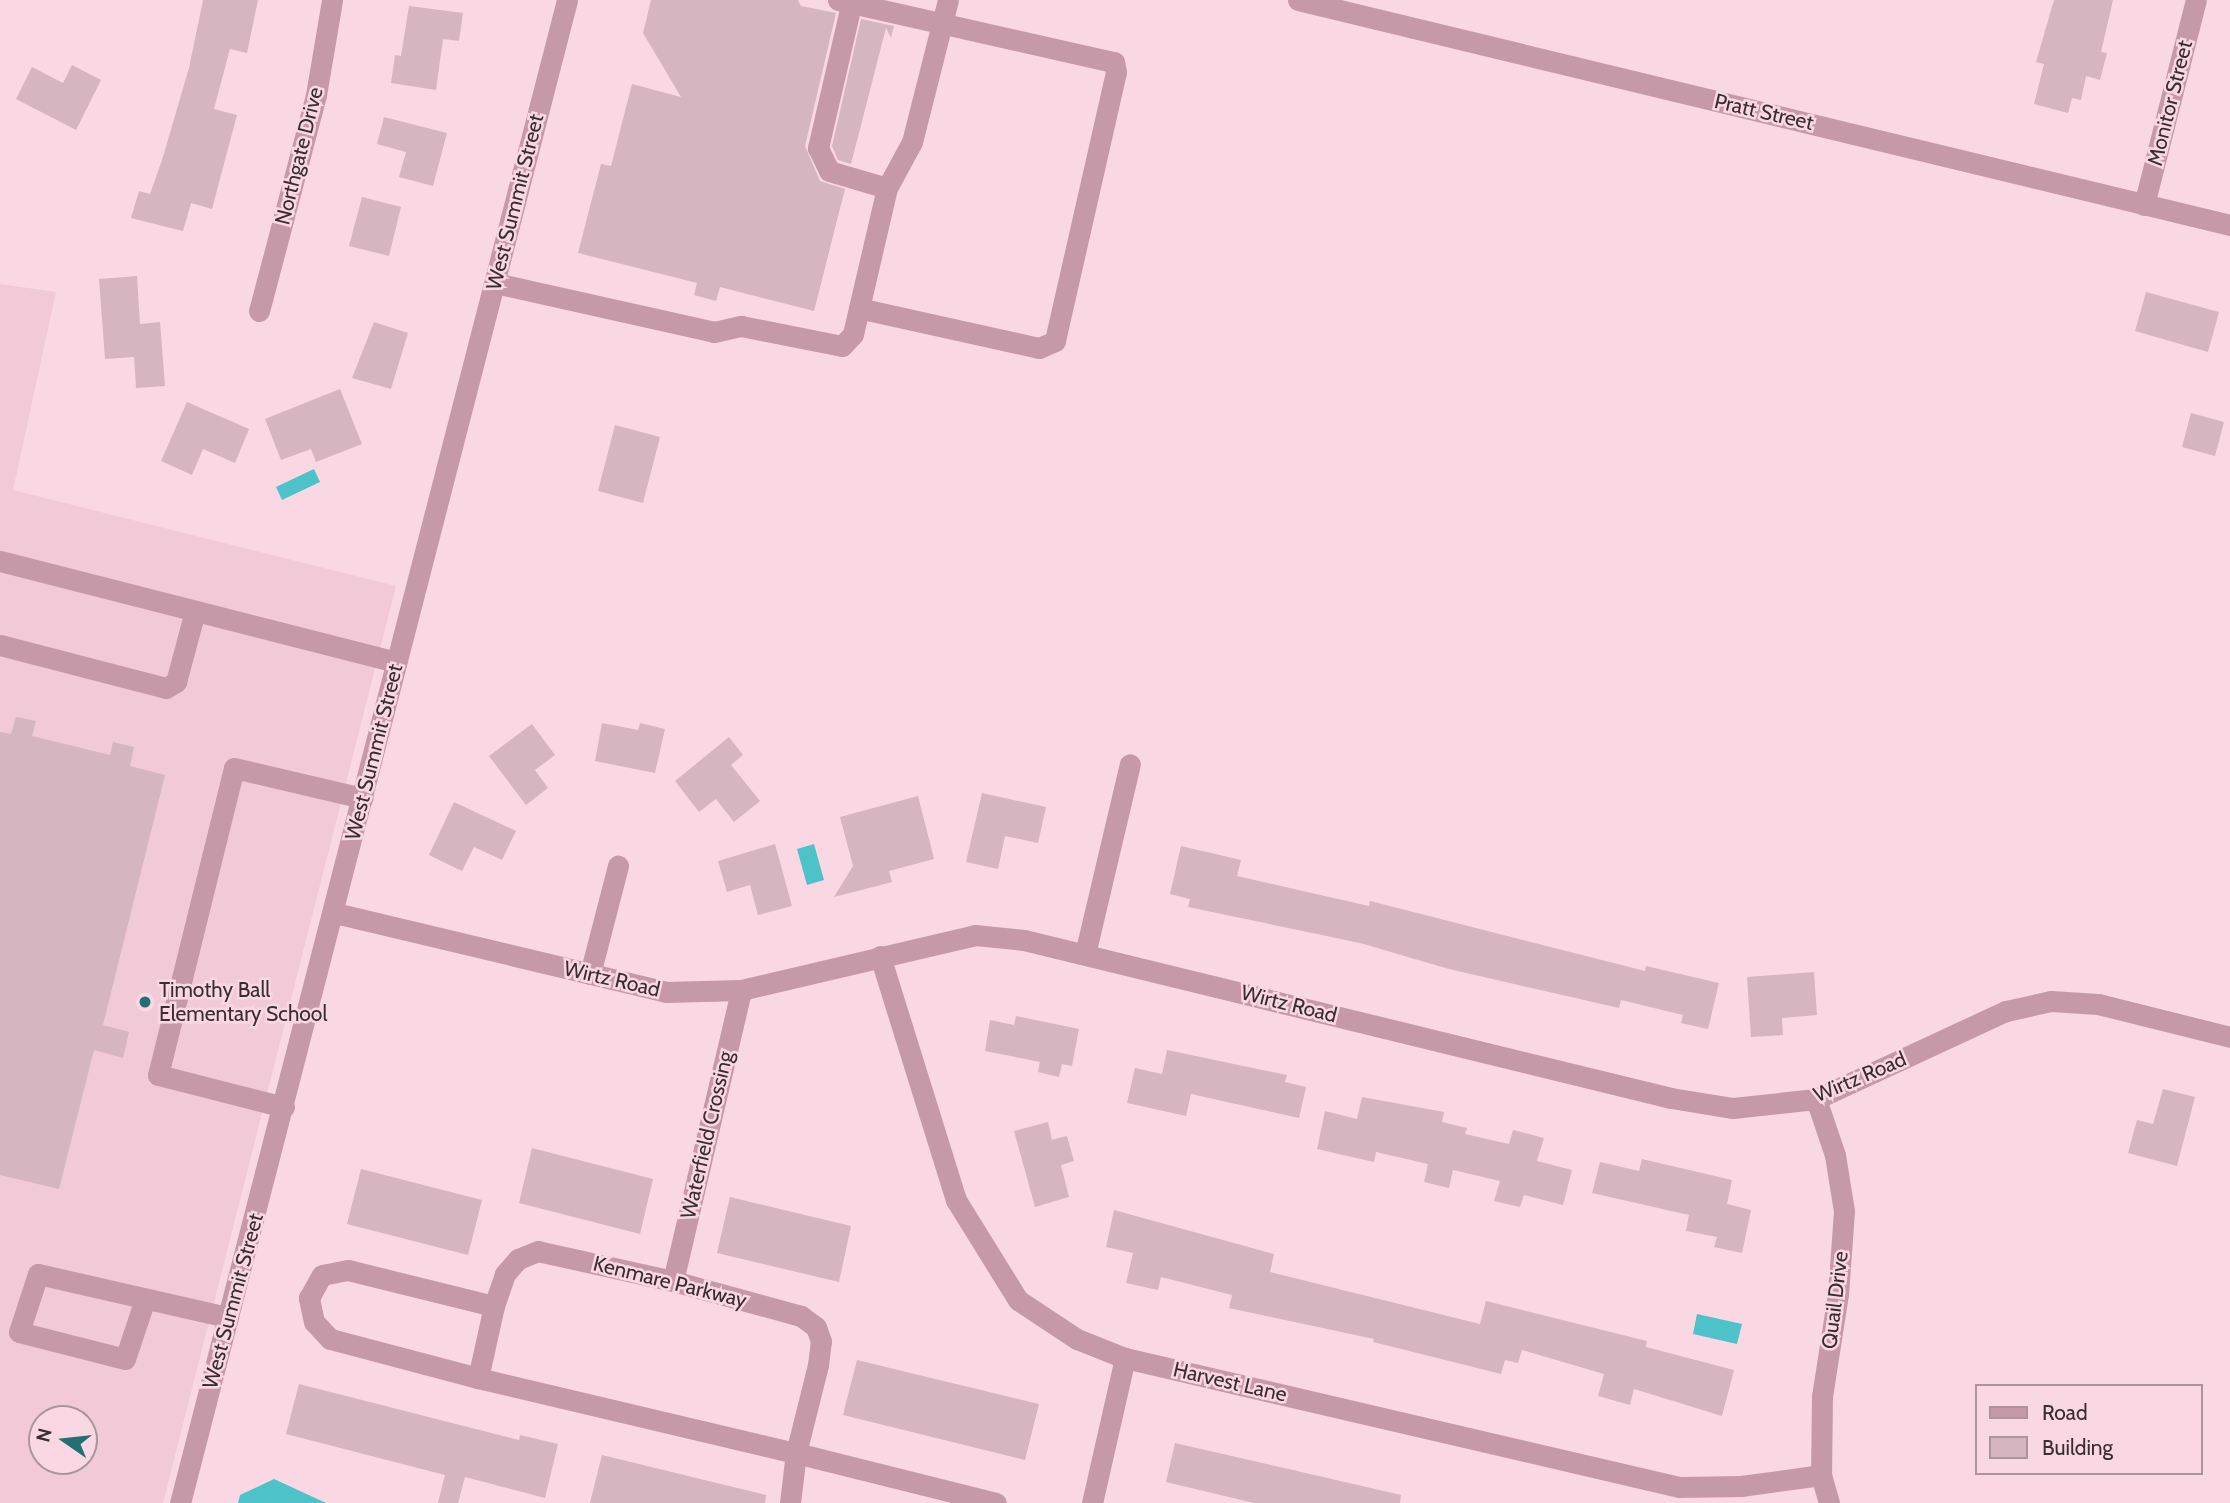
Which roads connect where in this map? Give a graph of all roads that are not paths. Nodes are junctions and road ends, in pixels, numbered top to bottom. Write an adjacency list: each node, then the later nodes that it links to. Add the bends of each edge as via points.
1 (332, 0): 14 (street, Northgate Drive, via 316,95)
2 (567, 0): 12 (street, West Summit Street)
3 (948, 0): 8 (street)
4 (1298, 0): 7 (street, Pratt Street)
5 (2196, 0): 10 (street, Monitor Street)
6 (844, 2): 8 (street); 9 (street, via 818,148 829,171)
7 (1378, 10): 10 (street, Pratt Street)
8 (942, 24): 9 (street, via 912,142); 13 (street, via 1114,62 1116,72 1055,341 1039,348)
9 (887, 188): 13 (street)
10 (2144, 205): 11 (street, Pratt Street)
11 (2230, 225)
12 (495, 283): 13 (street, via 715,332 741,326 835,346 848,342); 18 (street, West Summit Street)
13 (859, 308)
14 (259, 311)
15 (0, 561): 16 (street)
16 (195, 611): 17 (street, via 176,682 166,688); 18 (street)
17 (0, 645)
18 (396, 662): 20 (street, West Summit Street)
19 (1130, 764): 23 (street)
20 (363, 798): 22 (street, West Summit Street); 29 (street, via 234,768 158,1075)
21 (618, 866): 25 (street)
22 (335, 913): 25 (street, Wirtz Road); 29 (street, West Summit Street)
23 (1085, 954): 24 (street, Wirtz Road, via 975,935); 28 (street, Wirtz Road, via 1671,1098 1733,1108)
24 (880, 956): 26 (street, Wirtz Road); 34 (street, Harvest Lane, via 963,1211 1018,1300 1077,1339)
25 (590, 974): 26 (street, Wirtz Road, via 666,992)
26 (741, 990): 30 (street, Waterfield Crossing)
27 (2230, 1037): 28 (street, Wirtz Road, via 2098,1004 2051,1001 2006,1012)
28 (1816, 1099): 37 (street, Quail Drive, via 1835,1155 1844,1211 1838,1294 1822,1396)
29 (284, 1107): 33 (street, West Summit Street)
30 (673, 1281): 32 (street, Kenmare Parkway, via 538,1251 518,1259 505,1275); 36 (street, Kenmare Parkway, via 802,1316 816,1327 821,1341 818,1365)
31 (145, 1299): 31 (street, via 38,1274 19,1332 125,1359); 33 (street)
32 (494, 1306): 35 (street, Kenmare Parkway); 35 (street, via 348,1270 322,1275 309,1297 314,1322 330,1339)
33 (228, 1317): 38 (street, West Summit Street)
34 (1125, 1358): 37 (street, Harvest Lane, via 1679,1487 1741,1486); 41 (street)
35 (478, 1378): 36 (street)
36 (796, 1453): 39 (street, Kenmare Parkway, via 797,1476); 40 (street)
37 (1821, 1475): 42 (street, Quail Drive)
38 (180, 1503)
39 (790, 1503)
40 (996, 1503)
41 (1092, 1503)
42 (1829, 1503)

